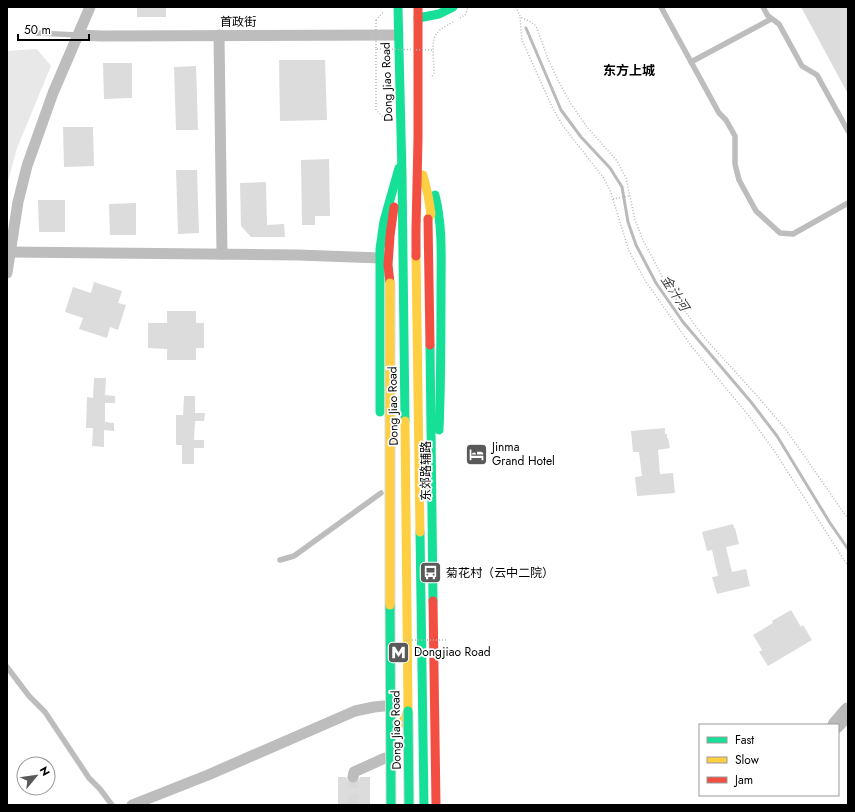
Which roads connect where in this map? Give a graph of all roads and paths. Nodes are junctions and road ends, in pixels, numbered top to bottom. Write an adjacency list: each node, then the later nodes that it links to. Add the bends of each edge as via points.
1 (90, 7): 14 (street)
2 (388, 7): 17 (path, bridge, via 376,20)
3 (398, 7): 16 (main road, Dong Jiao Road)
4 (418, 7): 11 (main road, Dong Jiao Road)
5 (452, 7): 11 (main road, via 440,14)
6 (468, 7): 18 (path, via 466,14 438,32 434,38)
7 (516, 7): 10 (path)
8 (661, 7): 19 (lane)
9 (763, 7): 12 (lane)
10 (520, 17): 25 (path, via 536,26 558,82 587,127 617,161 626,178); 26 (path, via 522,40 552,107 563,126 603,177)
11 (418, 18): 23 (main road, Dong Jiao Road)
12 (771, 18): 19 (lane); 22 (lane, via 779,24 802,66 817,75)
13 (36, 33): 14 (lane)
14 (78, 35): 15 (street, 首政街); 28 (street, via 53,93 27,166)
15 (219, 35): 16 (street, 首政街); 29 (street)
16 (398, 35): 24 (main road, Dong Jiao Road)
17 (376, 49): 18 (path, bridge); 21 (path)
18 (434, 50): 20 (path)
19 (691, 62): 27 (lane, via 735,136 735,164 739,180 756,211 780,233 793,234)
20 (434, 74)
21 (376, 110)
22 (848, 131)
23 (418, 140): 49 (main road, Dong Jiao Road, via 416,229); 50 (main road, via 431,214 428,219); 51 (main road, 东郊路辅路, via 420,156 437,200 440,224 439,442)
24 (401, 141): 30 (main road, via 399,166 384,221); 41 (main road, Dong Jiao Road); 47 (main road, bridge, via 388,265)
25 (630, 196): 26 (path); 34 (path, via 635,220 643,240 676,299 702,336 788,432)
26 (613, 199): 36 (path, via 629,251 646,282 692,347 773,449)
27 (848, 203)
28 (10, 252): 29 (street); 31 (street)
29 (222, 254): 30 (street)
30 (380, 258): 32 (main road)
31 (7, 274)
32 (380, 420)
33 (381, 489): 35 (lane, via 294,556); 40 (main road)
34 (848, 519)
35 (280, 560)
36 (848, 566)
37 (403, 640): 38 (path, bridge)
38 (446, 640)
39 (7, 667): 44 (lane, via 45,712 89,778)
40 (384, 706): 42 (main road); 45 (street, via 355,711)
41 (408, 711): 42 (main road); 48 (main road, Dong Jiao Road, bridge)
42 (385, 758): 43 (street, via 354,772); 46 (main road)
43 (353, 777)
44 (112, 805)
45 (132, 805)
46 (385, 805)
47 (391, 805)
48 (409, 805)
49 (424, 805)
50 (436, 805)
51 (445, 805)

